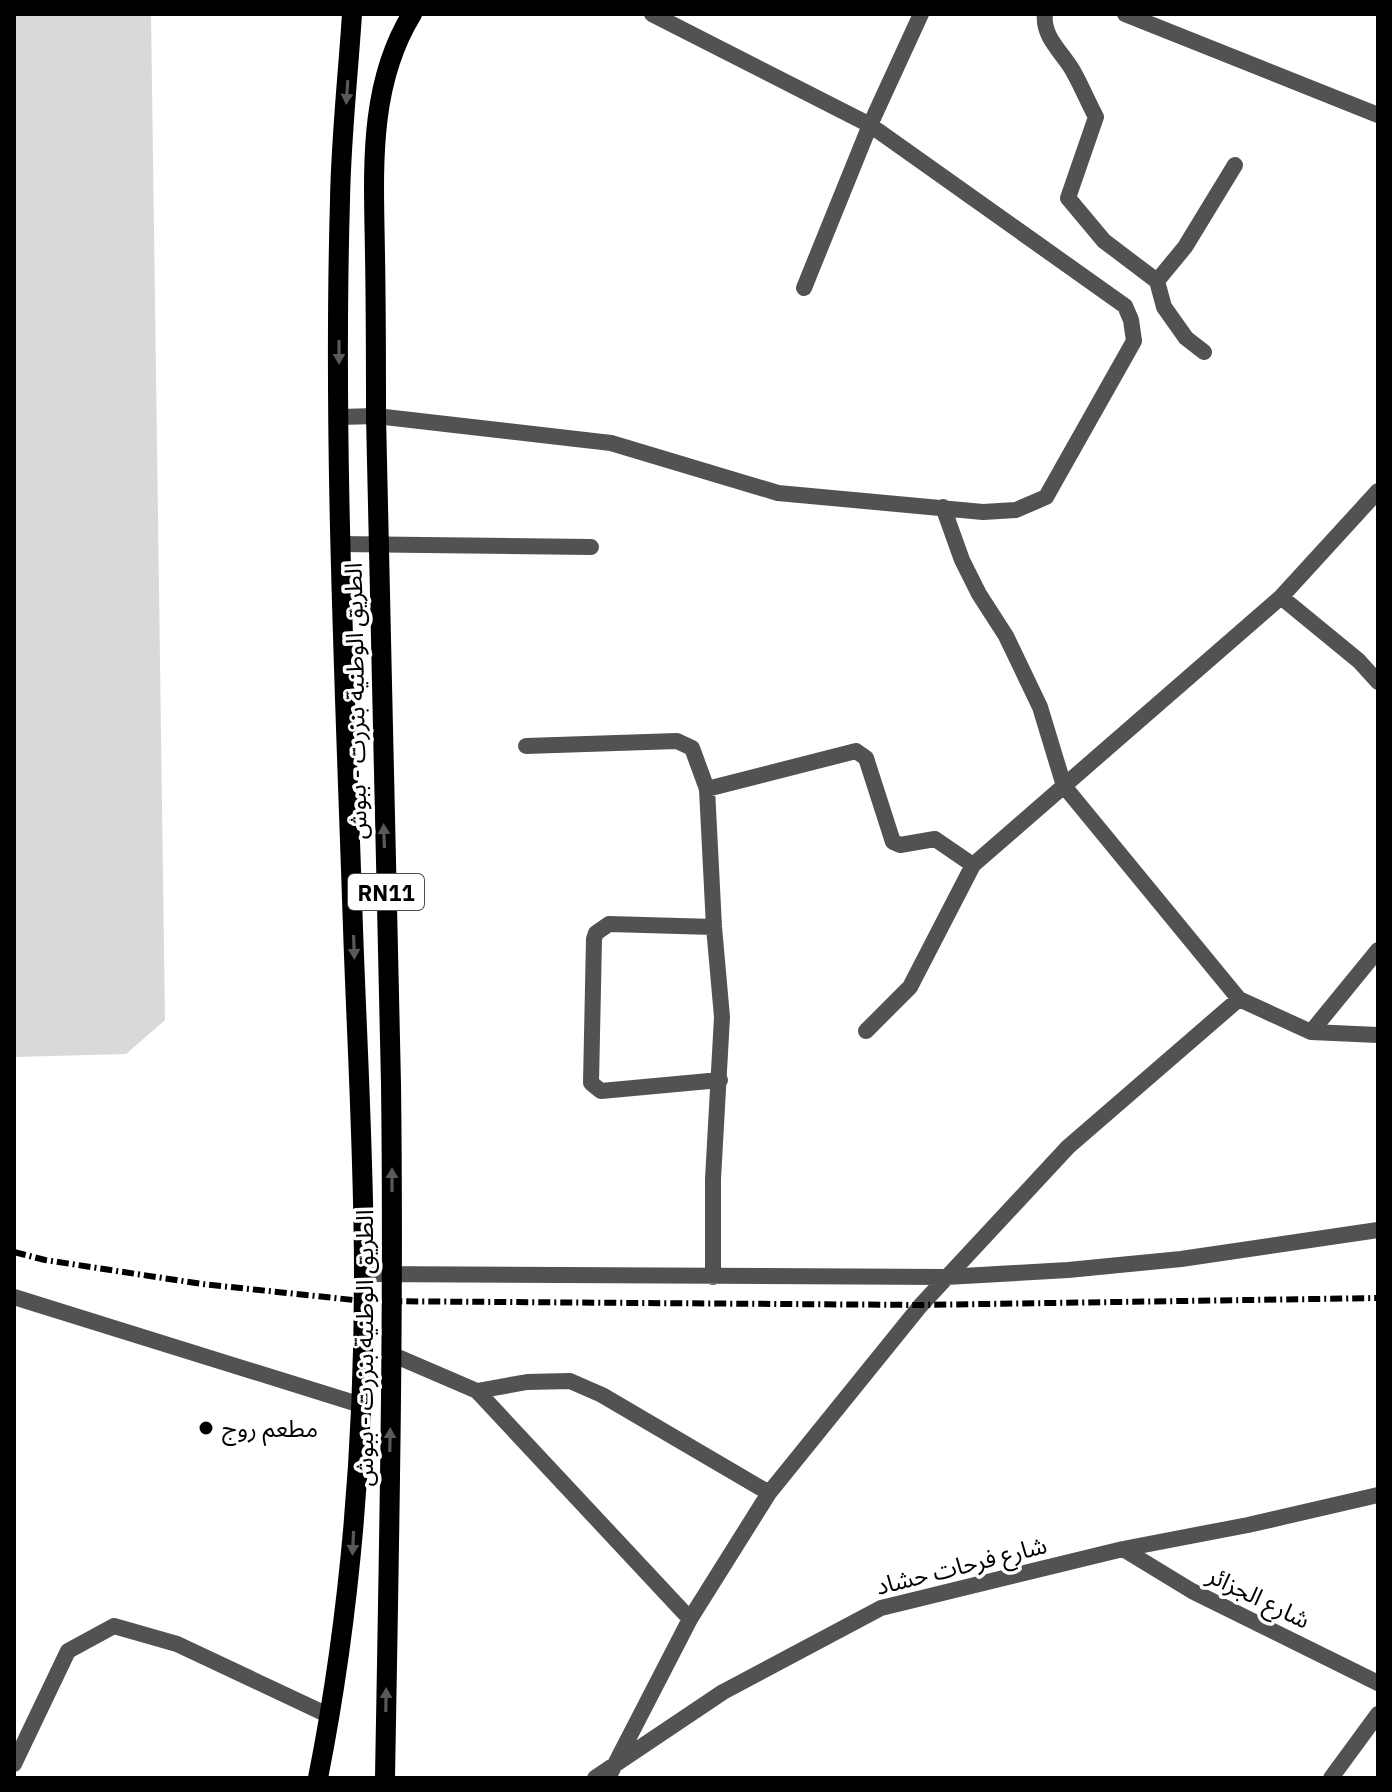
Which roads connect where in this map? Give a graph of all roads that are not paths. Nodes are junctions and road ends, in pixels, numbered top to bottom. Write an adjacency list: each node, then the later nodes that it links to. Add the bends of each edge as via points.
1 (352, 14): 10 (main road, الطريق الوطنية بنزرت - ببوش / RN11, one-way to 10)
2 (412, 14): 11 (main road, الطريق الوطنية بنزرت - ببوش / RN11, via 395,45 376,122)
3 (652, 14): 8 (street)
4 (921, 14): 8 (street)
5 (1045, 14): 12 (street, via 1053,44 1096,117 1068,198 1104,241)
6 (1125, 14): 7 (street)
7 (1378, 115)
8 (870, 125): 13 (street); 18 (street, via 1125,306 1131,320 1134,341 1046,497 1016,510)
9 (1235, 165): 12 (street, via 1185,247)
10 (339, 248): 11 (main road); 16 (main road, الطريق الوطنية بنزرت - ببوش / RN11, one-way to 16)
11 (375, 252): 15 (main road, الطريق الوطنية بنزرت - ببوش / RN11)
12 (1157, 281): 14 (street, via 1164,307 1186,338)
13 (804, 288)
14 (1204, 352)
15 (376, 416): 16 (street); 18 (street, via 611,443 778,493); 20 (main road, الطريق الوطنية بنزرت - ببوش / RN11)
16 (340, 417): 19 (main road, الطريق الوطنية بنزرت - ببوش / RN11)
17 (1378, 491): 22 (street)
18 (943, 507): 25 (street, via 962,560 1040,707)
19 (339, 544): 20 (street); 32 (main road, الطريق الوطنية بنزرت - ببوش / RN11, one-way to 32)
20 (378, 547): 21 (street); 31 (main road, الطريق الوطنية بنزرت - ببوش / RN11, one-way to 20)
21 (591, 547)
22 (1281, 597): 23 (street); 25 (street)
23 (1378, 682)
24 (526, 746): 26 (street, via 677,741 692,748)
25 (1064, 786): 27 (street); 30 (street)
26 (707, 789): 27 (street, via 856,751 866,758 893,842 935,839); 28 (street)
27 (973, 865): 33 (street, via 910,987)
28 (714, 927): 36 (street, via 722,1017); 36 (street, via 609,924 596,933 591,1083 601,1091)
29 (1378, 950): 34 (street)
30 (1239, 999): 34 (street); 41 (street, via 1068,1147)
31 (388, 1014): 32 (main road); 39 (main road, الطريق الوطنية بنزرت - ببوش / RN11, one-way to 31)
32 (356, 1019): 38 (main road, الطريق الوطنية بنزرت - ببوش / RN11)
33 (866, 1031)
34 (1311, 1032): 35 (street)
35 (1378, 1035)
36 (720, 1080): 40 (street)
37 (1378, 1230): 41 (street, via 1181,1259)
38 (364, 1274): 39 (street); 45 (main road, الطريق الوطنية بنزرت - ببوش / RN11)
39 (392, 1274): 40 (street); 43 (main road, الطريق الوطنية بنزرت - ببوش / RN11)
40 (713, 1277): 41 (street)
41 (946, 1277): 46 (street)
42 (14, 1297): 45 (street)
43 (391, 1354): 44 (street); 56 (main road, الطريق الوطنية بنزرت - ببوش / RN11, one-way to 43)
44 (477, 1391): 46 (street, via 570,1381); 49 (street)
45 (361, 1405): 52 (main road, الطريق الوطنية بنزرت - ببوش / RN11, one-way to 52, via 352,1558)
46 (769, 1493): 49 (street)
47 (1378, 1495): 48 (street, شارع فرحات حشاد)
48 (1123, 1549): 50 (street, شارع الجزائر, via 1192,1591); 54 (street, شارع فرحات حشاد, via 881,1608 723,1692)
49 (690, 1619): 54 (street)
50 (1378, 1683)
51 (1378, 1714): 58 (street)
52 (330, 1716): 53 (street, via 177,1644 114,1626 68,1651); 55 (main road, الطريق الوطنية بنزرت - ببوش / RN11)
53 (14, 1764)
54 (609, 1774): 57 (street, شارع فرحات حشاد)
55 (318, 1778)
56 (385, 1778)
57 (595, 1778)
58 (1331, 1778)

